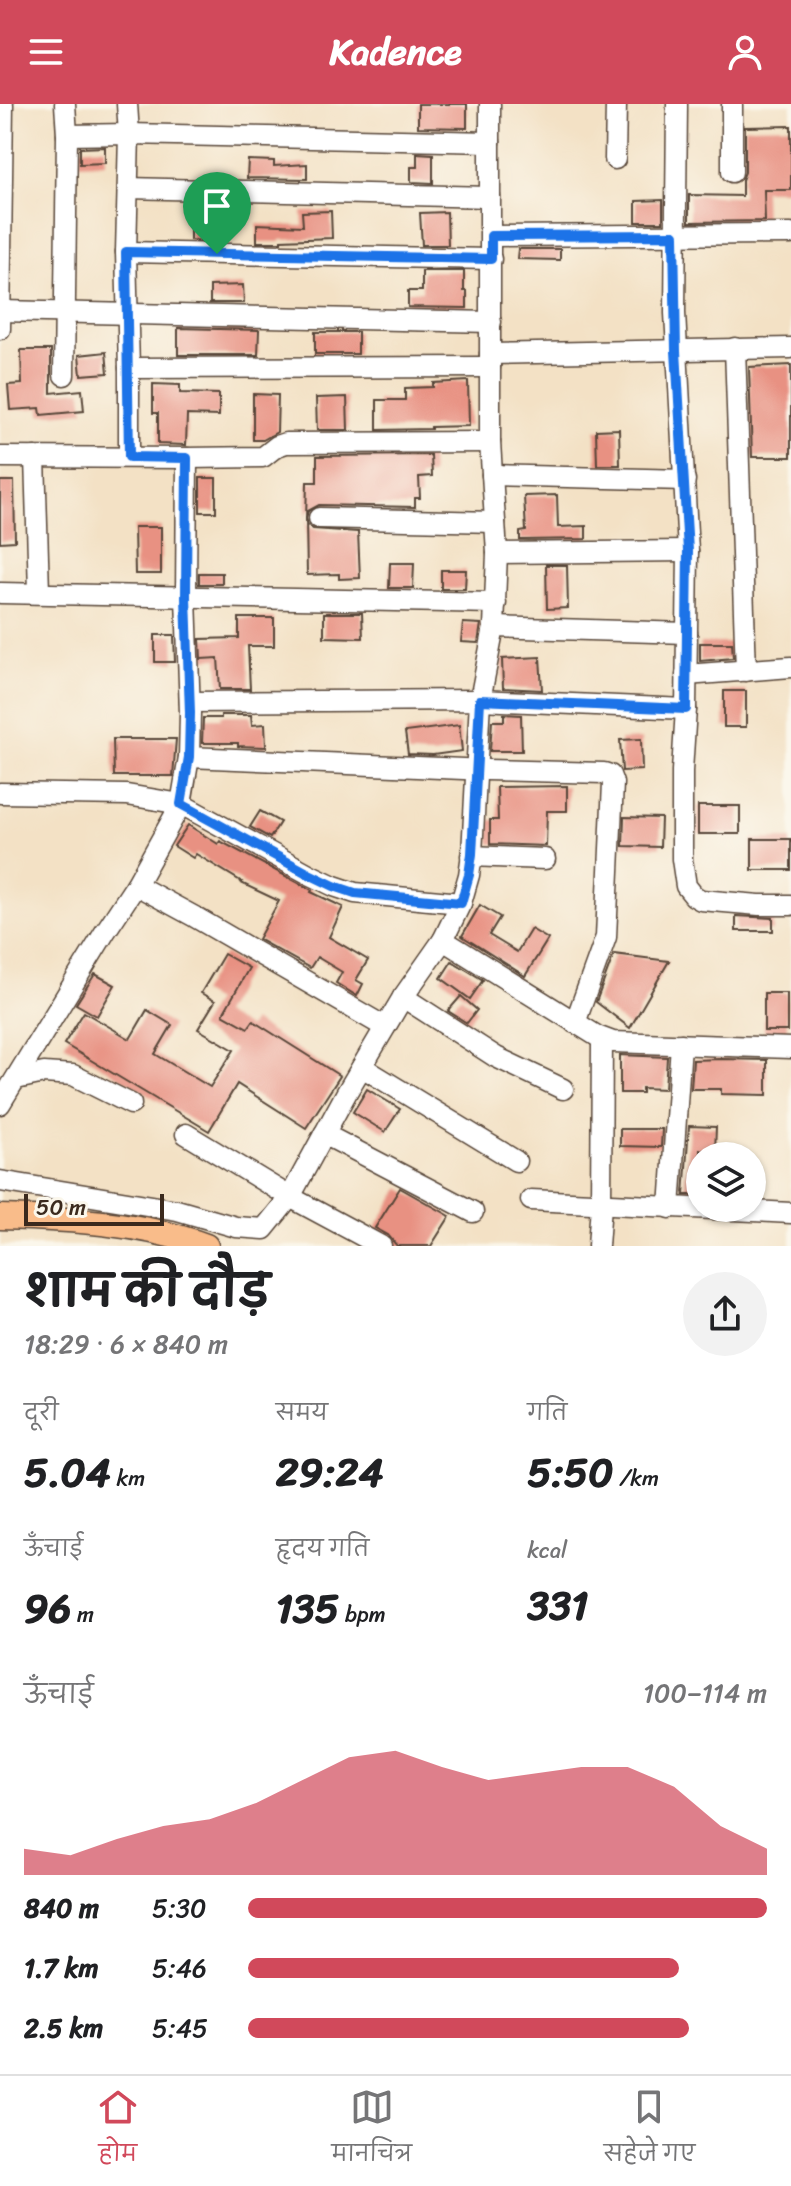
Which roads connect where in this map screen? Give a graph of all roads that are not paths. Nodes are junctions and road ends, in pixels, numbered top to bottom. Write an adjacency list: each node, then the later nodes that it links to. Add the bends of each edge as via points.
1 (3, 104): 20 (street)
2 (65, 104): 9 (street)
3 (127, 104): 8 (street)
4 (490, 104): 10 (street)
5 (616, 104): 11 (street)
6 (677, 104): 16 (street)
7 (732, 104): 12 (street)
8 (129, 134): 9 (street); 10 (street); 13 (street)
9 (67, 135): 21 (street)
10 (490, 142): 14 (street)
11 (615, 159)
12 (732, 172)
13 (128, 188): 14 (street); 18 (street)
14 (490, 197): 17 (street)
15 (791, 234): 16 (street)
16 (674, 235): 17 (street); 27 (street)
17 (491, 236): 19 (street)
18 (126, 252): 19 (street); 22 (street)
19 (491, 259): 23 (street)
20 (1, 311): 21 (street); 24 (street)
21 (63, 311): 22 (street); 30 (street)
22 (127, 314): 23 (street); 29 (street)
23 (491, 322): 28 (street)
24 (0, 329)
25 (735, 348): 26 (street); 27 (street); 49 (street)
26 (791, 348)
27 (676, 351): 28 (street); 37 (street)
28 (490, 360): 29 (street); 31 (street)
29 (129, 368): 34 (street)
30 (64, 375)
31 (490, 442): 35 (street, via 286,443 263,457); 36 (street)
32 (0, 457): 33 (street)
33 (35, 457): 34 (street); 42 (street)
34 (129, 457): 35 (street)
35 (187, 458): 44 (street)
36 (492, 475): 37 (street); 39 (street)
37 (685, 480): 40 (street)
38 (319, 518): 39 (street)
39 (495, 522): 41 (street)
40 (688, 551): 41 (street); 47 (street)
41 (497, 553): 45 (street)
42 (39, 592): 43 (street); 44 (street)
43 (0, 593)
44 (186, 597): 45 (street); 52 (street)
45 (496, 603): 46 (street)
46 (494, 627): 47 (street); 51 (street)
47 (687, 633): 50 (street)
48 (791, 667): 49 (street)
49 (746, 671): 50 (street)
50 (686, 675): 53 (street)
51 (480, 700): 52 (street); 53 (street); 55 (street)
52 (190, 702): 54 (street)
53 (686, 709): 62 (street, via 686,886 701,900)
54 (189, 757): 55 (street); 57 (street)
55 (476, 770): 58 (street); 65 (street, via 610,775 606,937)
56 (0, 793): 57 (street, via 127,795)
57 (181, 804): 60 (street); 61 (street, via 334,886 355,893)
58 (471, 856): 59 (street); 61 (street)
59 (545, 859)
60 (136, 885): 66 (street); 71 (street)
61 (461, 903): 63 (street)
62 (791, 905)
63 (443, 940): 64 (street); 65 (street)
64 (403, 997): 66 (street); 72 (street, via 496,1057)
65 (575, 1023): 67 (street)
66 (385, 1027): 70 (street)
67 (602, 1039): 68 (street); 81 (street)
68 (681, 1044): 69 (street); 82 (street)
69 (791, 1048)
70 (362, 1067): 76 (street); 77 (street)
71 (16, 1079): 73 (street); 74 (street, via 44,1073 73,1075)
72 (563, 1089)
73 (0, 1104)
74 (131, 1104)
75 (186, 1134): 79 (street)
76 (324, 1134): 79 (street); 83 (street)
77 (516, 1161)
78 (0, 1181): 79 (street, via 264,1229)
79 (290, 1197): 87 (street)
80 (531, 1200): 81 (street)
81 (601, 1205): 82 (street); 88 (street)
82 (670, 1208): 84 (street)
83 (473, 1212)
84 (791, 1213)
85 (0, 1217): 86 (main road, via 135,1227)
86 (206, 1246)
87 (381, 1246)
88 (598, 1246)

